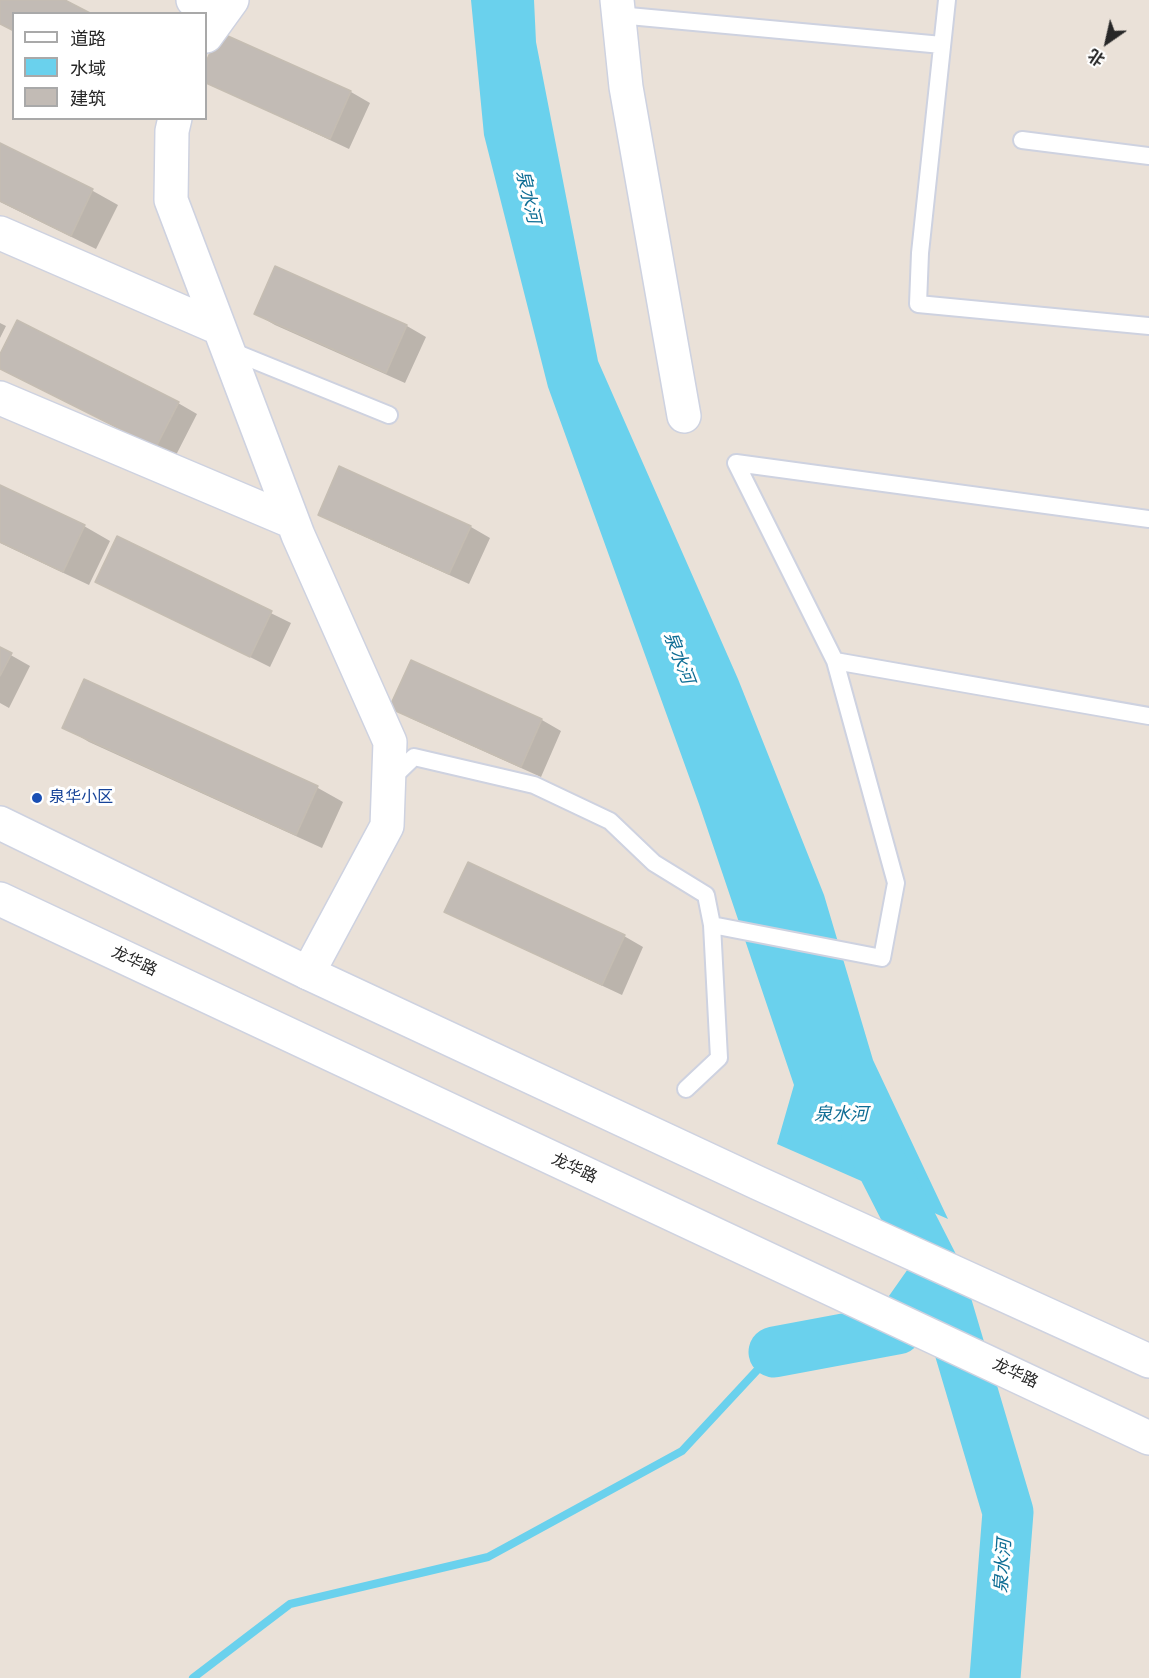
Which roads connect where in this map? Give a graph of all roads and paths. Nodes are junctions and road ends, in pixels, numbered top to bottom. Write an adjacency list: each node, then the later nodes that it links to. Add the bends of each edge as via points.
1 (947, 0): 3 (lane)
2 (617, 8): 3 (lane); 12 (street, via 626,87)
3 (942, 45): 8 (lane, via 918,304)
4 (175, 120): 9 (street, via 171,200)
5 (1022, 140): 6 (lane)
6 (1149, 156)
7 (0, 232): 9 (street)
8 (1149, 326)
9 (223, 339): 11 (lane); 14 (street)
10 (0, 398): 14 (street)
11 (389, 415)
12 (684, 416)
13 (1149, 519): 15 (lane, via 736,463)
14 (293, 522): 17 (street, via 390,742)
15 (835, 661): 16 (lane); 20 (lane, via 896,883 882,958)
16 (1149, 716)
17 (388, 781): 20 (lane, via 414,758 534,785 610,821 654,863 706,896); 21 (street, via 387,826)
18 (0, 823): 21 (street)
19 (0, 898): 24 (street, 龙华路)
20 (712, 925): 22 (lane, via 719,1059)
21 (308, 973): 23 (street)
22 (686, 1089)
23 (1149, 1361)
24 (1149, 1438)

